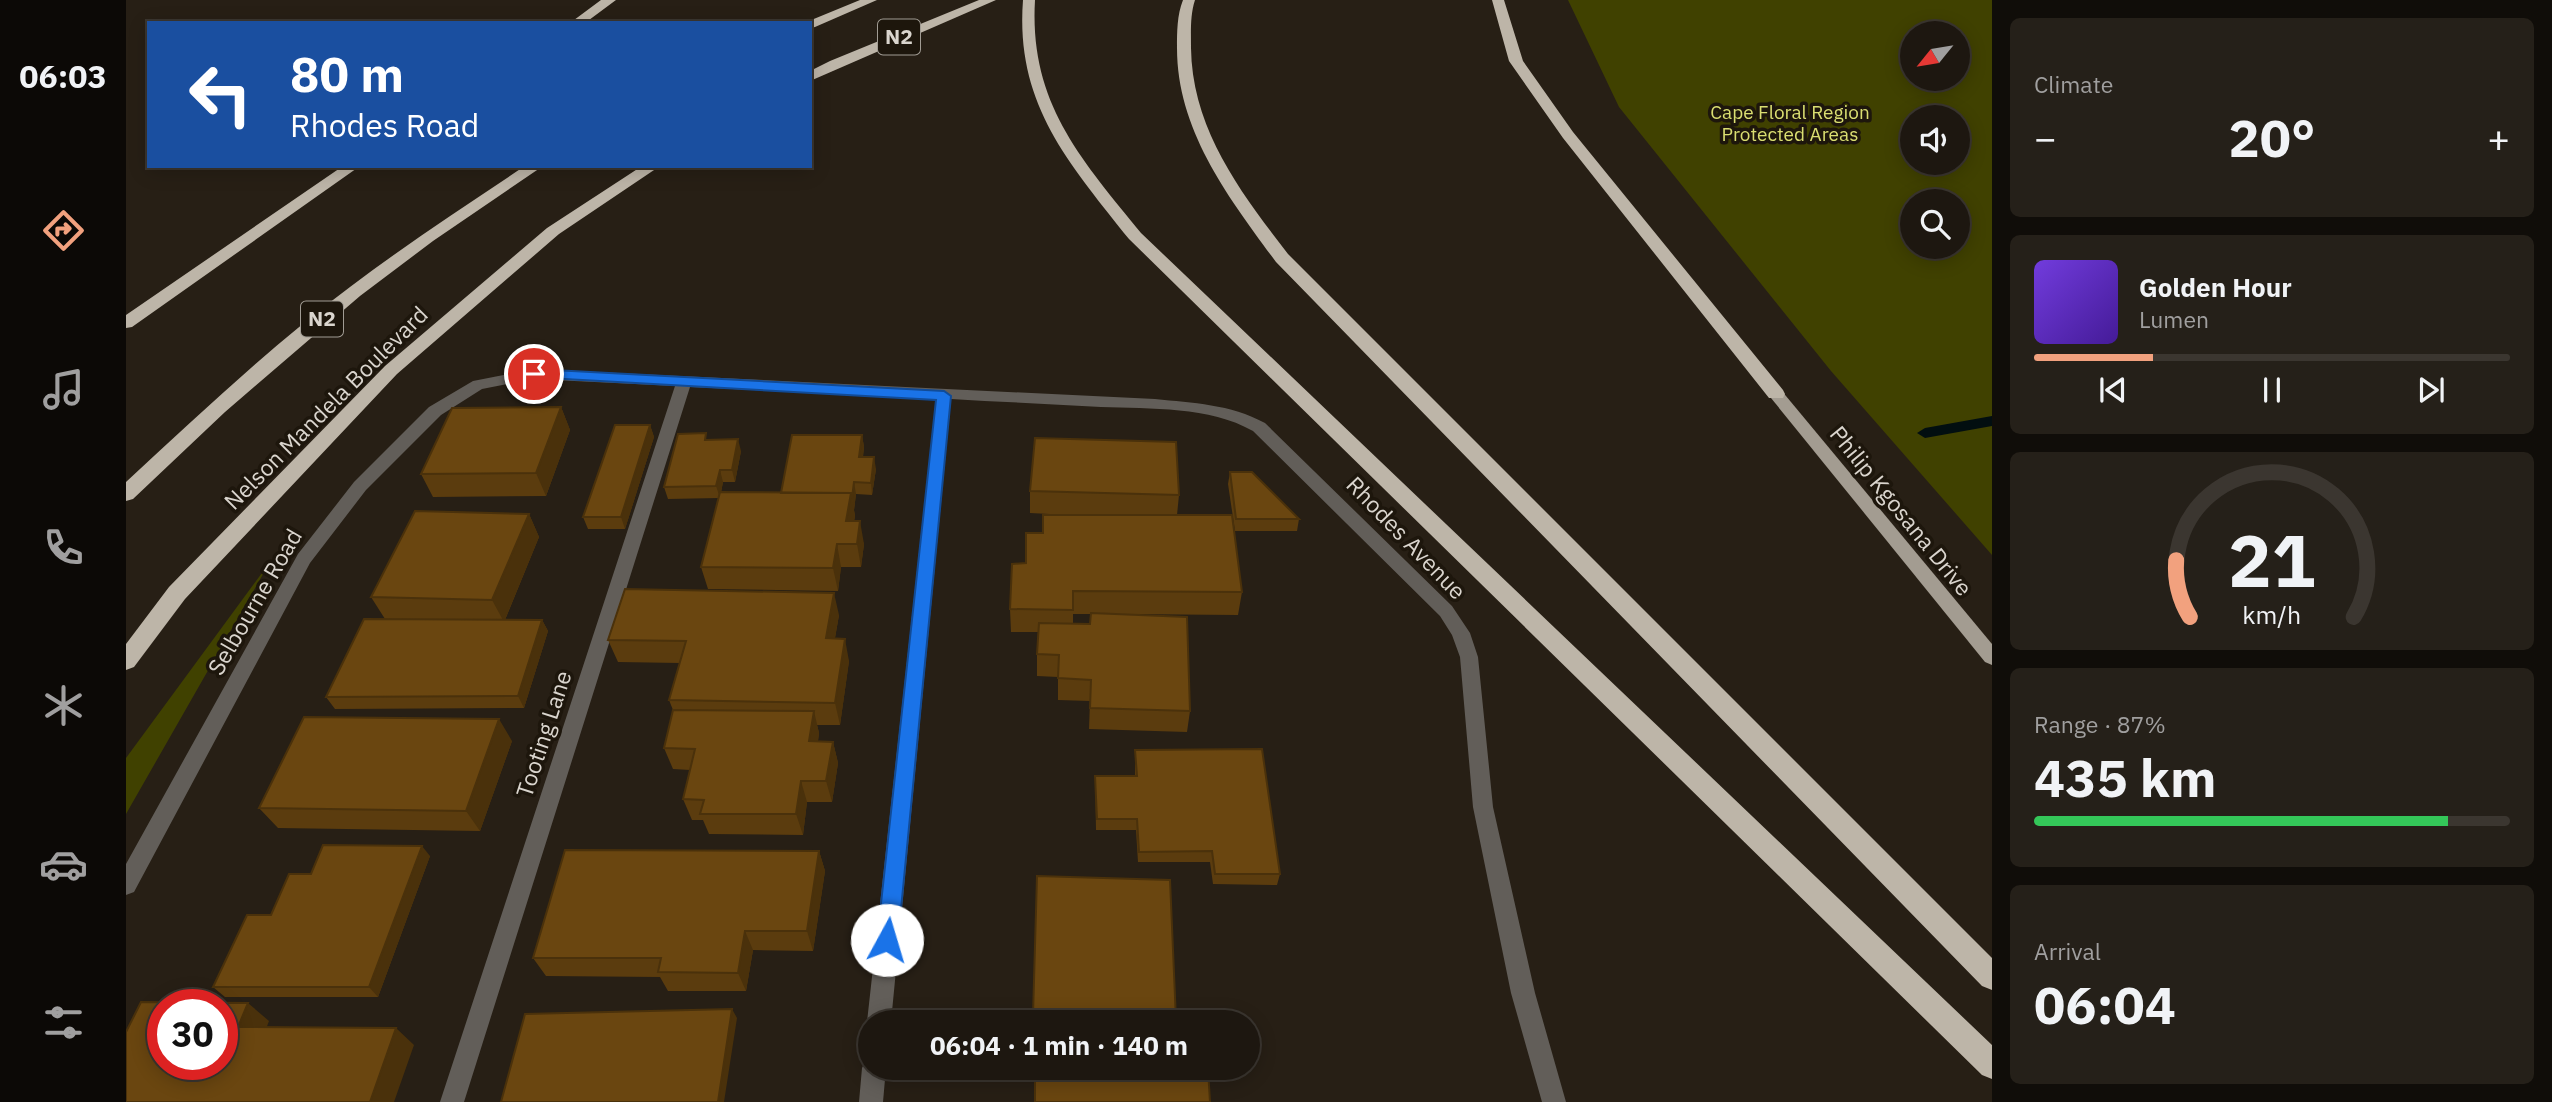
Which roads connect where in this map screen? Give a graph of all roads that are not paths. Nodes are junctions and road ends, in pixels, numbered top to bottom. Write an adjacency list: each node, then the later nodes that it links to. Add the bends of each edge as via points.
1 (610, 0): 7 (highway)
2 (871, 0): 8 (highway, N2)
3 (990, 0): 9 (highway, N2)
4 (1030, 0): 24 (highway, via 1027,27 1035,81 1070,154 1135,236)
5 (1498, 0): 16 (highway, via 1516,61 1567,135)
6 (1187, 6): 22 (highway, via 1182,56 1192,107 1212,155 1282,258)
7 (579, 21)
8 (812, 23)
9 (812, 76)
10 (350, 168): 13 (highway)
11 (533, 168): 18 (highway, N2, via 354,292)
12 (650, 168): 20 (highway, Nelson Mandela Boulevard, via 553,231 391,370 177,593)
13 (126, 323)
14 (684, 382): 15 (street, Rhodes Avenue, via 534,374); 17 (street, Rhodes Avenue); 26 (street, Tooting Lane)
15 (478, 385): 21 (street, Selbourne Road, via 435,411 360,486 304,559)
16 (1776, 394): 19 (main road, Philip Kgosana Drive)
17 (944, 396): 23 (street); 28 (street, Rhodes Avenue, via 1155,404 1239,416 1274,439 1446,611 1461,633 1469,657 1483,807 1523,993)
18 (126, 494)
19 (1992, 657)
20 (126, 661)
21 (126, 885)
22 (1992, 977)
23 (880, 1010)
24 (1992, 1065)
25 (873, 1080): 27 (street)
26 (452, 1102)
27 (871, 1102)
28 (1554, 1102)

